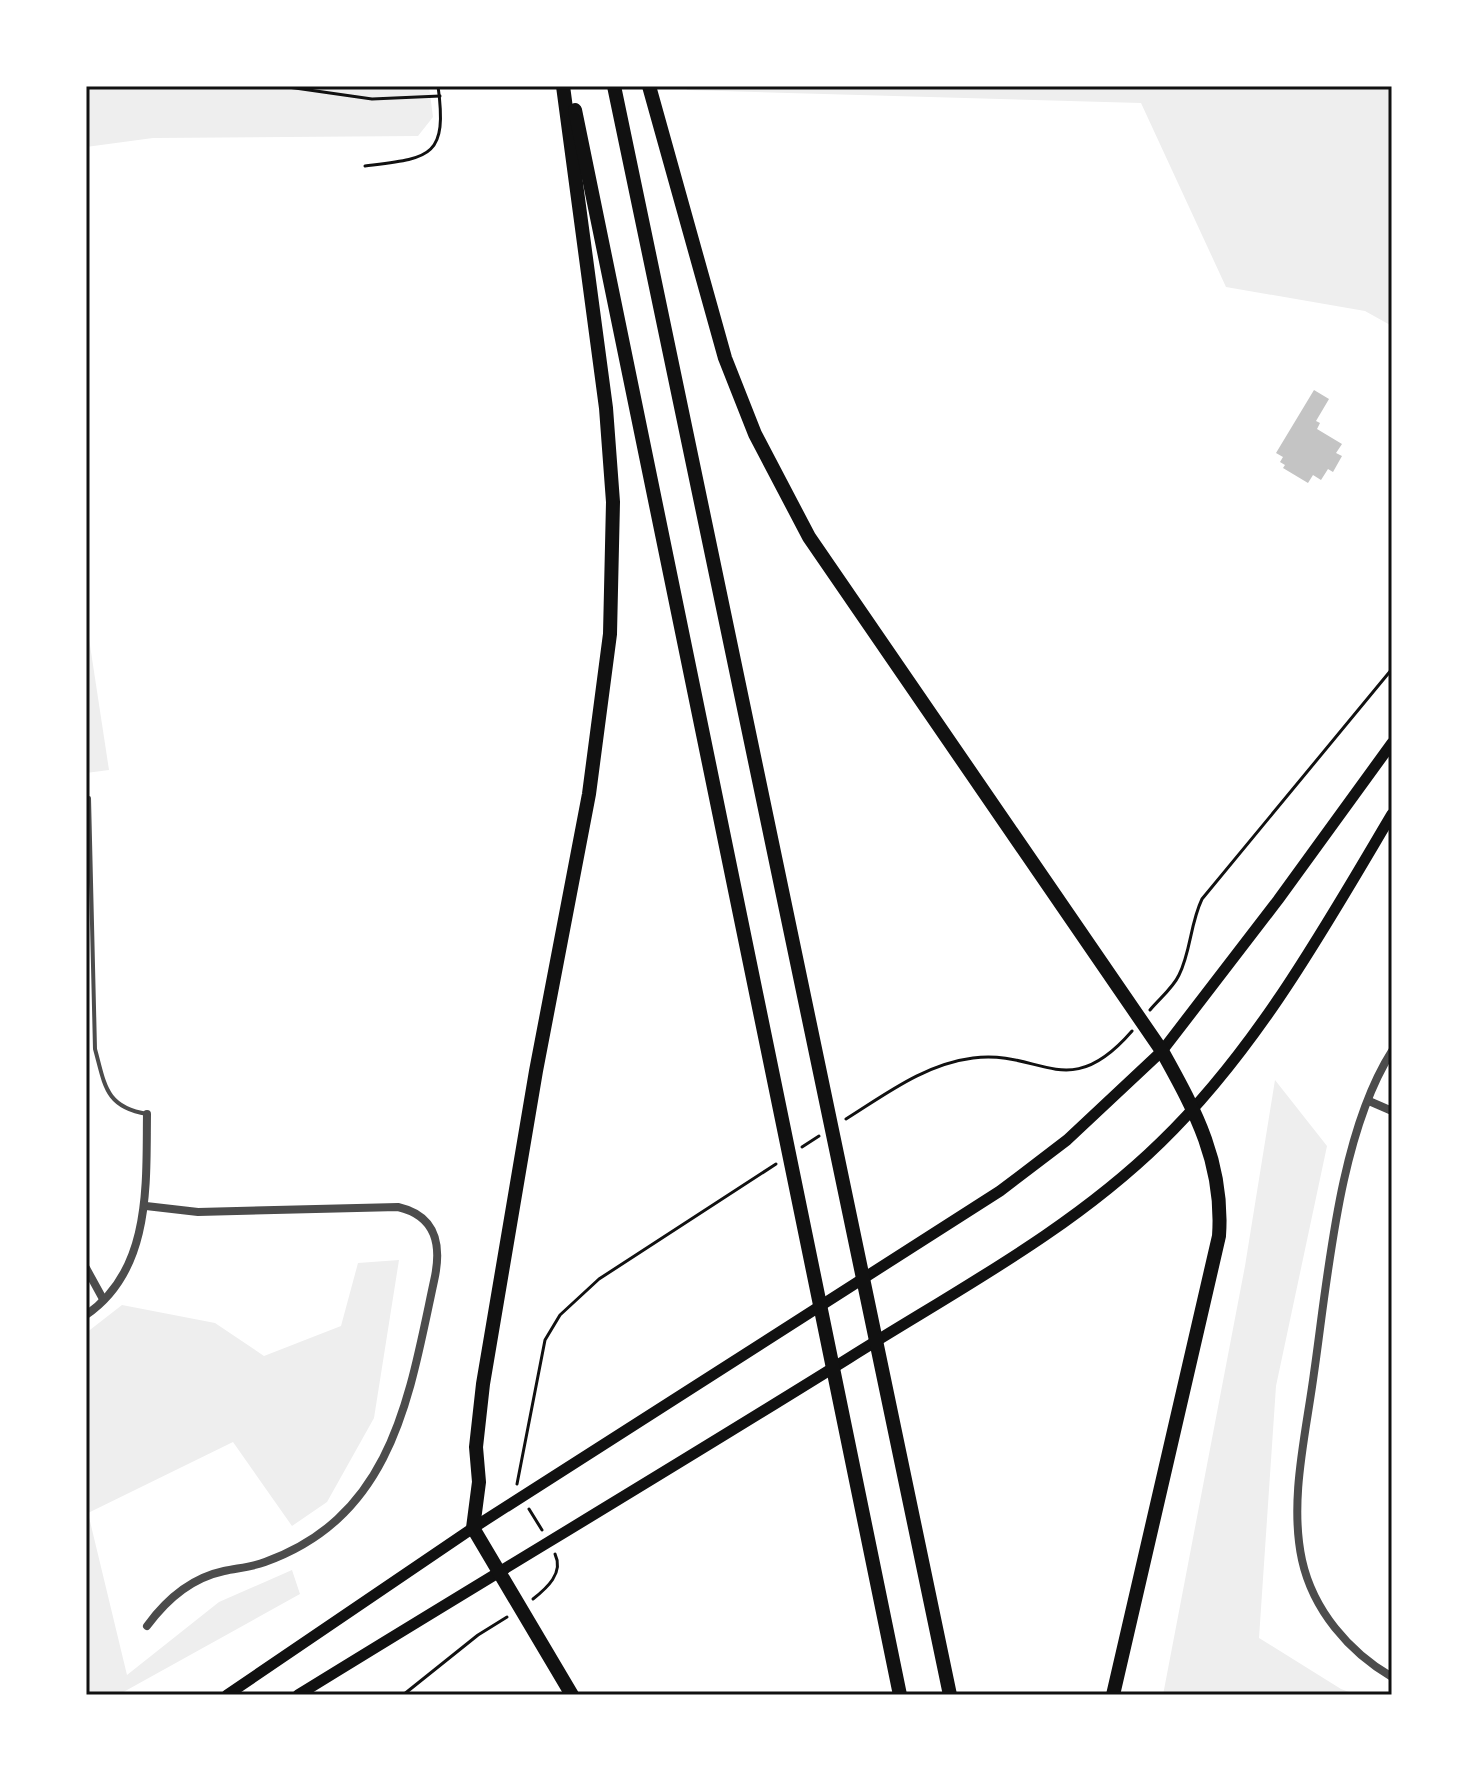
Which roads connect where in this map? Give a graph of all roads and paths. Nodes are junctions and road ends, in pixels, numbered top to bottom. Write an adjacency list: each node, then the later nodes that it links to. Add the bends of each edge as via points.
1 (281, 86): 7 (path, via 372,99)
2 (438, 86): 7 (path)
3 (563, 86): 29 (highway, via 606,408 613,502 610,634 589,794 483,1384)
4 (570, 86): 36 (highway)
5 (614, 86): 37 (highway)
6 (649, 86): 13 (highway, via 725,358 755,434 809,537)
7 (440, 96): 8 (path, via 437,144 420,159)
8 (365, 166)
9 (1392, 669): 13 (path, via 1202,899 1178,978)
10 (1392, 743): 14 (main road)
11 (89, 798): 19 (lane, via 95,1049 114,1102)
12 (1392, 814): 17 (main road, via 1279,994)
13 (1142, 1020): 14 (highway); 20 (path, via 1115,1050 1083,1068 1058,1071 1002,1058 950,1062 903,1083)
14 (1162, 1051): 17 (highway); 29 (main road, via 1067,1140 1000,1191)
15 (1392, 1051): 16 (street)
16 (1369, 1101): 18 (street); 32 (street, via 1352,1149 1331,1265 1297,1532 1322,1610 1359,1654)
17 (1193, 1108): 30 (main road, via 1084,1209); 38 (highway, via 1218,1179 1219,1236)
18 (1392, 1111)
19 (147, 1114): 24 (street)
20 (838, 1125)
21 (824, 1133): 22 (path)
22 (798, 1150)
23 (785, 1158): 28 (path, via 599,1279 560,1315 545,1340)
24 (146, 1206): 26 (street, via 133,1253); 31 (street, via 198,1212 398,1207 423,1217 440,1256 407,1405 370,1481 302,1545 256,1566 193,1582)
25 (86, 1268): 26 (street)
26 (103, 1299): 27 (street)
27 (86, 1315)
28 (516, 1477)
29 (473, 1528): 30 (highway); 33 (main road)
30 (503, 1573): 34 (main road); 35 (highway)
31 (147, 1626)
32 (1392, 1677)
33 (227, 1695)
34 (298, 1695)
35 (572, 1695)
36 (900, 1695)
37 (950, 1695)
38 (1113, 1695)

